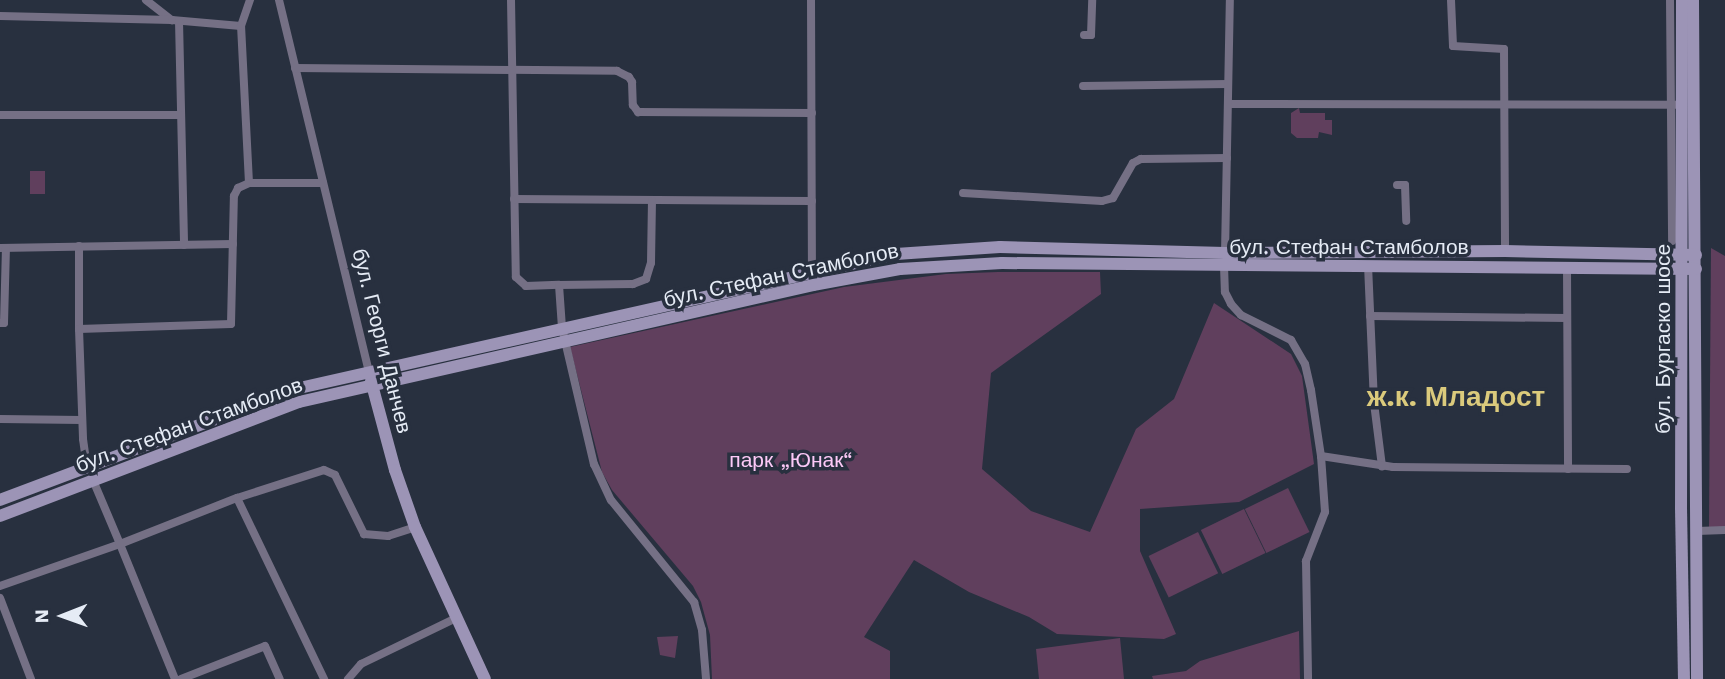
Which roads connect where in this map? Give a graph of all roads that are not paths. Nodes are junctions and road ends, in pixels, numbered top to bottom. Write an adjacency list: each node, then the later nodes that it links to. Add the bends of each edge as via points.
1 (146, 0): 13 (street)
2 (250, 0): 14 (street)
3 (279, 0): 16 (street, бул. Георги Данчев)
4 (511, 0): 17 (street)
5 (811, 0): 23 (street)
6 (1092, 0): 15 (street, via 1091,36)
7 (1230, 0): 18 (street)
8 (1451, 0): 21 (street, via 1453,46 1504,49)
9 (1670, 0): 22 (street)
10 (1682, 0): 22 (main road, бул. Бургаско шосе)
11 (1693, 0): 42 (main road, бул. Бургаско шосе)
12 (0, 16): 13 (street)
13 (176, 21): 14 (street); 25 (street)
14 (241, 26): 27 (street)
15 (1084, 35)
16 (295, 68): 17 (street); 28 (street, бул. Георги Данчев)
17 (512, 68): 23 (street, via 624,73 632,82 633,105 638,112 649,114); 31 (street)
18 (1228, 84): 19 (street); 20 (street)
19 (1083, 86)
20 (1228, 104): 21 (street); 26 (street)
21 (1504, 105): 22 (street); 40 (street)
22 (1676, 105): 35 (street); 42 (main road, бул. Бургаско шосе)
23 (812, 113): 33 (street)
24 (0, 115): 25 (street)
25 (181, 115): 37 (street)
26 (1227, 158): 30 (street, via 1141,159 1133,163 1113,198 1102,201); 41 (street)
27 (249, 183): 28 (street); 36 (street, via 235,192)
28 (323, 183): 56 (street, бул. Георги Данчев)
29 (1397, 185): 34 (street, via 1405,185)
30 (963, 193)
31 (514, 199): 32 (street); 48 (street, via 516,277 526,286)
32 (652, 201): 33 (street); 48 (street, via 652,263 646,279 633,284)
33 (812, 201): 47 (street)
34 (1406, 221)
35 (1672, 241)
36 (233, 244): 37 (street); 53 (street, via 231,324)
37 (184, 245): 38 (street)
38 (79, 246): 39 (street); 53 (street)
39 (3, 248): 52 (street, via 4,323)
40 (1505, 251): 41 (main road, бул. Стефан Стамболов); 42 (main road, бул. Стефан Стамболов)
41 (1225, 253): 44 (main road); 47 (main road, бул. Стефан Стамболов, via 936,249)
42 (1689, 255): 46 (main road, бул. Бургаско шосе)
43 (1368, 265): 44 (main road, бул. Стефан Стамболов); 45 (main road, бул. Стефан Стамболов); 50 (street)
44 (1224, 266): 49 (main road, бул. Стефан Стамболов, via 989,263 900,269); 59 (street, via 1225,292 1231,304 1241,315 1291,341 1299,352 1311,390)
45 (1567, 268): 46 (main road, бул. Стефан Стамболов); 51 (street)
46 (1689, 270): 70 (main road, бул. Бургаско шосе); 84 (main road, бул. Бургаско шосе, via 1681,508)
47 (812, 271): 49 (street); 54 (main road, бул. Стефан Стамболов)
48 (559, 285): 54 (street)
49 (813, 285): 55 (main road, бул. Стефан Стамболов)
50 (1370, 316): 51 (street); 61 (street)
51 (1567, 318): 62 (street)
52 (0, 323)
53 (79, 328): 58 (street)
54 (562, 328): 55 (street); 56 (main road, бул. Стефан Стамболов)
55 (565, 342): 56 (main road, бул. Стефан Стамболов); 82 (street, via 598,474 611,500 694,602 702,630)
56 (371, 379): 60 (main road, бул. Стефан Стамболов, via 295,389); 64 (main road, бул. Стефан Стамболов); 68 (main road, бул. Георги Данчев)
57 (0, 419): 58 (street)
58 (82, 420): 60 (street)
59 (1321, 456): 61 (street); 83 (street, via 1325,512 1306,561)
60 (87, 466): 66 (main road, бул. Стефан Стамболов)
61 (1382, 466): 62 (street)
62 (1568, 469): 63 (street)
63 (1627, 469)
64 (93, 481): 67 (main road, бул. Стефан Стамболов); 71 (street)
65 (237, 498): 68 (street, via 324,470 335,475 364,534 388,536); 71 (street); 79 (street)
66 (0, 500)
67 (0, 516)
68 (415, 527): 74 (main road, бул. Георги Данчев)
69 (1725, 530): 70 (street)
70 (1697, 531): 85 (main road, бул. Бургаско шосе)
71 (120, 544): 72 (street); 76 (street)
72 (0, 586)
73 (0, 598): 75 (street)
74 (456, 618): 80 (street, via 361,664); 81 (main road, бул. Георги Данчев)
75 (31, 679)
76 (175, 679)
77 (181, 679): 78 (street, via 265,646)
78 (280, 679)
79 (324, 679)
80 (348, 679)
81 (485, 679)
82 (706, 679)
83 (1308, 679)
84 (1684, 679)
85 (1697, 679)

